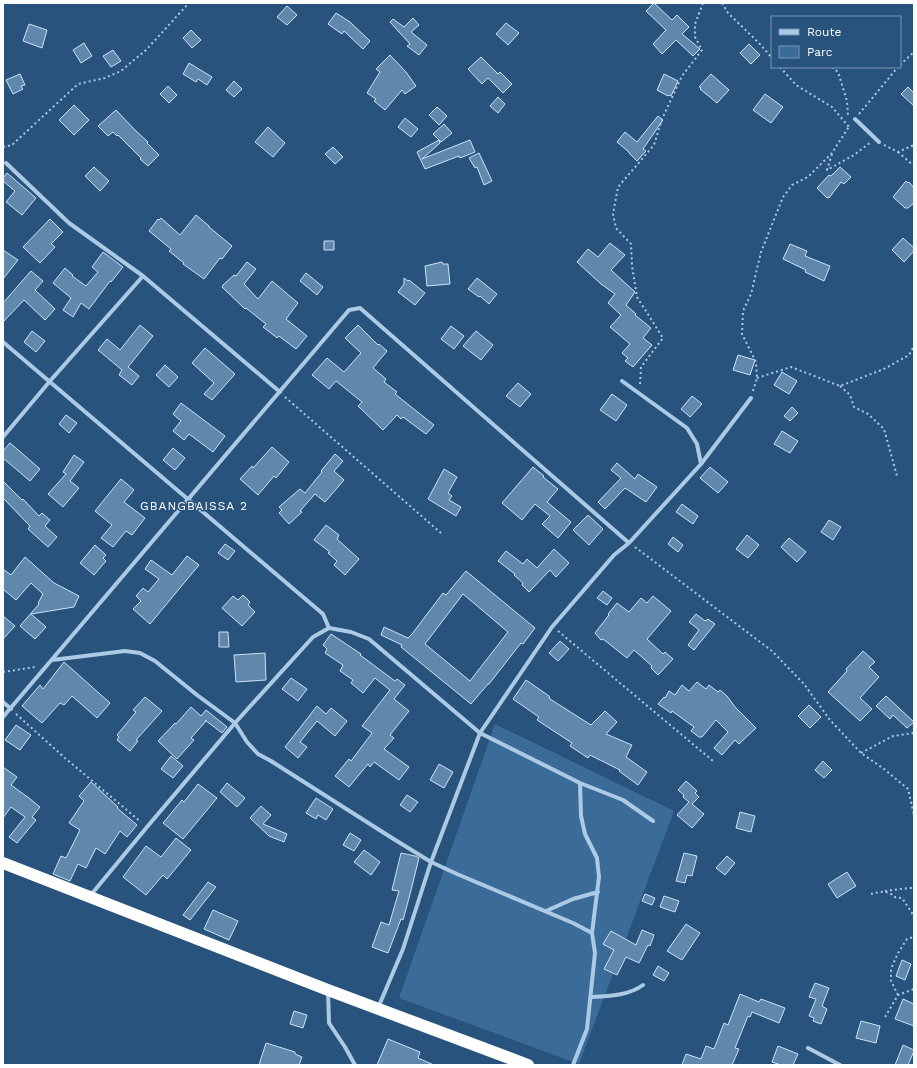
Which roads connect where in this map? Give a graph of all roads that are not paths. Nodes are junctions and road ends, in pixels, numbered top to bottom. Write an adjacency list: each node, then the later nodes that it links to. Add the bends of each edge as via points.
1 (855, 119): 2 (street)
2 (879, 142)
3 (6, 163): 4 (street, via 70,223)
4 (143, 276): 6 (street); 8 (street)
5 (3, 342): 6 (street)
6 (50, 381): 10 (street); 12 (street)
7 (622, 381): 11 (street, via 687,428 697,444)
8 (280, 392): 12 (street); 13 (street, via 349,310 360,308)
9 (750, 398): 11 (street)
10 (3, 436)
11 (701, 464): 13 (street)
12 (188, 500): 14 (street, via 323,614); 15 (street)
13 (629, 543): 20 (street, via 614,555 552,627)
14 (329, 628): 19 (street, via 313,637); 20 (street, via 369,639)
15 (52, 660): 17 (street); 19 (street, via 126,651 140,653 155,661)
16 (3, 702): 17 (street)
17 (11, 709): 18 (street)
18 (3, 717)
19 (234, 723): 23 (street, via 258,754); 26 (street)
20 (480, 733): 21 (street); 23 (street)
21 (580, 783): 22 (street, via 623,800); 25 (street, via 581,816 586,834 598,858)
22 (653, 821)
23 (431, 862): 27 (street); 32 (street, via 403,949)
24 (3, 863): 26 (highway)
25 (598, 892): 27 (street, via 573,899); 28 (street)
26 (90, 896): 30 (highway)
27 (546, 911): 28 (street)
28 (592, 933): 31 (street, via 595,954)
29 (643, 985): 31 (street, via 615,996)
30 (328, 990): 32 (highway); 34 (street, via 329,1024)
31 (591, 997): 36 (street, via 588,1029)
32 (378, 1008): 35 (highway)
33 (808, 1048): 37 (street)
34 (355, 1065)
35 (528, 1065)
36 (573, 1065)
37 (840, 1065)

